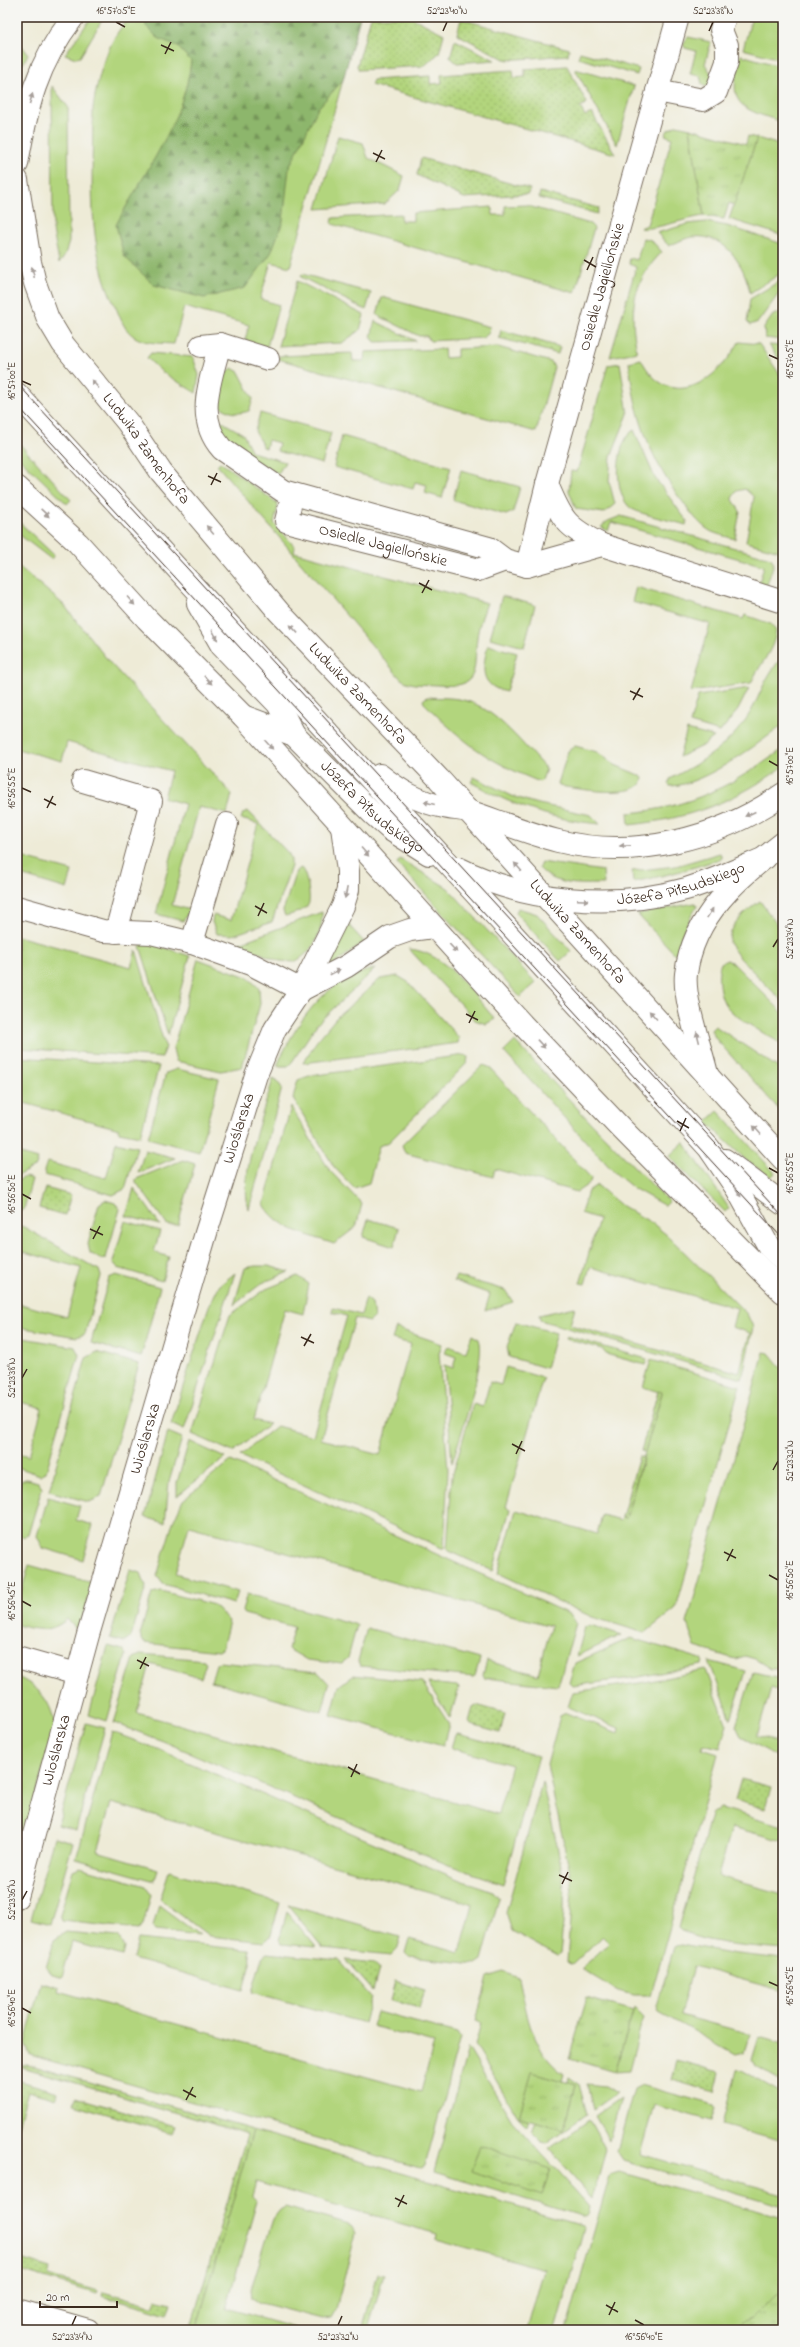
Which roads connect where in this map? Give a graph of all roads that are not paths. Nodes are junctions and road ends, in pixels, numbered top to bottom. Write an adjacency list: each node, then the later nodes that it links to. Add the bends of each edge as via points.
1 (73, 17): 5 (street, one-way to 1, via 23,130 41,68 55,40)
2 (678, 17): 4 (street, Osiedle Jagiellońskie)
3 (725, 17): 4 (street, via 721,30 727,45 727,62 716,92 702,100)
4 (657, 91): 10 (street, Osiedle Jagiellońskie)
5 (17, 163): 6 (street)
6 (17, 171)
7 (17, 180): 21 (street, Ludwika Zamenhofa, one-way to 7, via 279,612 161,472 128,423 63,344 48,319 35,282)
8 (268, 359): 14 (street, Osiedle Jagiellońskie, via 210,345 205,404 214,440 222,449 288,493 489,548 505,560)
9 (17, 394): 13 (street)
10 (547, 484): 12 (street, via 560,515 577,532); 14 (street, Osiedle Jagiellońskie)
11 (17, 487): 16 (street, one-way to 16, via 78,543 147,619)
12 (602, 545): 14 (street); 15 (street)
13 (174, 565): 17 (street, one-way to 17, via 222,646 278,704); 18 (street)
14 (527, 566)
15 (783, 602)
16 (243, 716): 17 (street, Józefa Piłsudskiego); 23 (street, one-way to 23)
17 (294, 735): 26 (street, Józefa Piłsudskiego, via 353,796 391,830)
18 (340, 746): 21 (street, one-way to 18, via 445,808 414,798); 26 (street)
19 (83, 781): 30 (street, via 151,801)
20 (783, 794): 21 (street, one-way to 21, via 762,809 727,826 692,838 643,846 598,847 559,841 509,827)
21 (467, 810): 27 (street, Ludwika Zamenhofa, one-way to 21)
22 (226, 824): 31 (street)
23 (342, 827): 29 (street, one-way to 29); 32 (street, Wioślarska, one-way to 32, via 348,890 329,938)
24 (783, 843): 25 (street, Józefa Piłsudskiego)
25 (765, 858): 27 (street, Józefa Piłsudskiego, one-way to 25, via 591,900 657,895 712,880); 33 (street, Józefa Piłsudskiego, one-way to 25, via 687,995 686,974 689,961 696,938 719,900)
26 (448, 864): 27 (street, Józefa Piłsudskiego, via 478,878); 34 (street)
27 (544, 896): 33 (street, Ludwika Zamenhofa, one-way to 27)
28 (17, 907): 30 (street, via 103,931)
29 (433, 927): 32 (street, Wioślarska, one-way to 29, via 347,966 390,936); 38 (street, one-way to 38, via 620,1128)
30 (116, 932): 31 (street, via 151,933)
31 (192, 943): 32 (street, via 253,965)
32 (301, 990): 40 (street, Wioślarska, via 275,1029 256,1075 206,1233)
33 (707, 1074): 35 (street, Ludwika Zamenhofa, one-way to 33)
34 (709, 1148): 36 (street); 37 (street, one-way to 37, via 737,1189 769,1247)
35 (783, 1159)
36 (783, 1204)
37 (783, 1262)
38 (783, 1292)
39 (17, 1657): 40 (street)
40 (77, 1674): 41 (street, Wioślarska)
41 (17, 1897)
42 (17, 2310): 43 (street)
43 (88, 2330)

